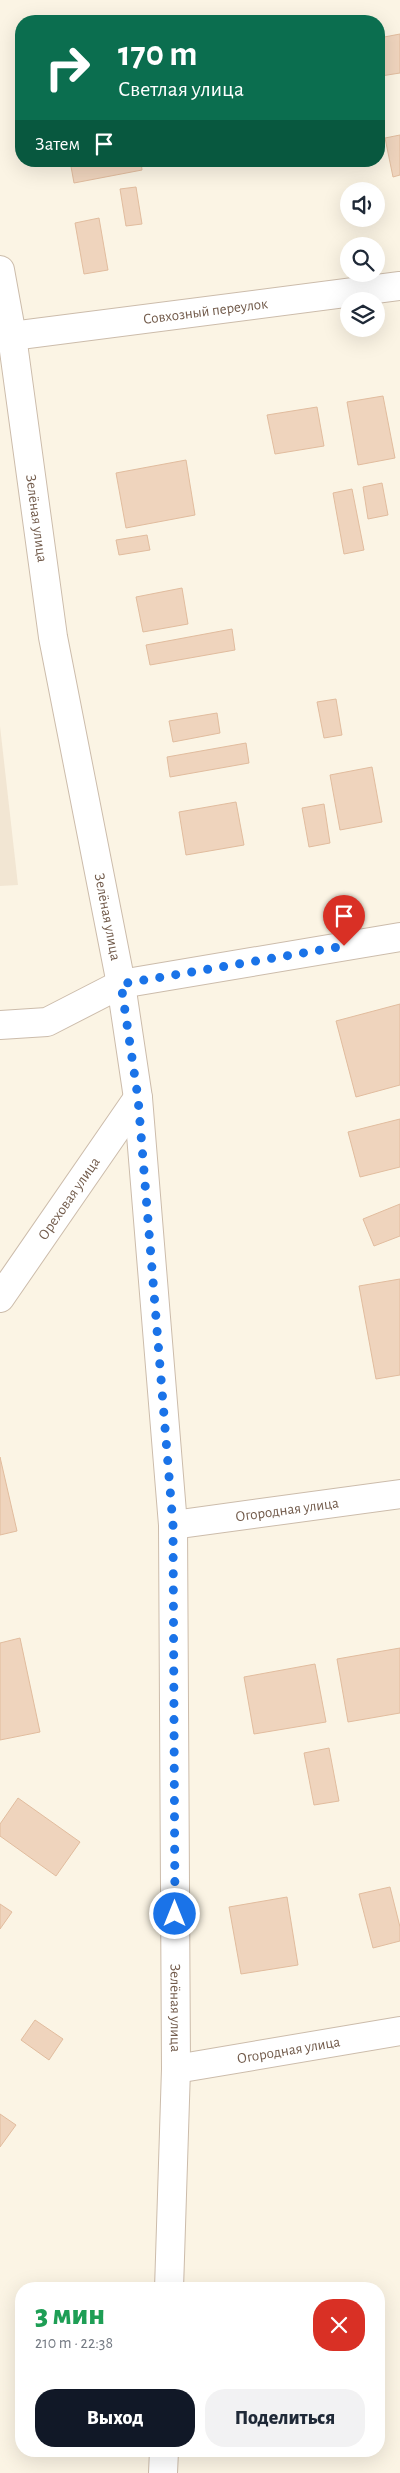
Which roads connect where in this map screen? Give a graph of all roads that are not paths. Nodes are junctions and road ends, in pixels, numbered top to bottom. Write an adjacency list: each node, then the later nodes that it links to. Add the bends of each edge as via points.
1 (1, 281): 3 (street, Зелёная улица)
2 (400, 286): 3 (street, Совхозный переулок)
3 (12, 336): 5 (street, Зелёная улица, via 53,637)
4 (400, 937): 5 (street)
5 (121, 984): 6 (street, via 47,1022); 7 (street, Зелёная улица)
6 (0, 1025)
7 (138, 1098): 8 (street, Ореховая улица); 10 (street, Зелёная улица)
8 (0, 1298)
9 (400, 1494): 10 (street, Огородная улица)
10 (173, 1525): 12 (street, Зелёная улица)
11 (400, 2031): 12 (street, Огородная улица)
12 (176, 2069): 13 (street, Зелёная улица)
13 (169, 2282)
14 (164, 2457): 15 (street)
15 (163, 2473)

